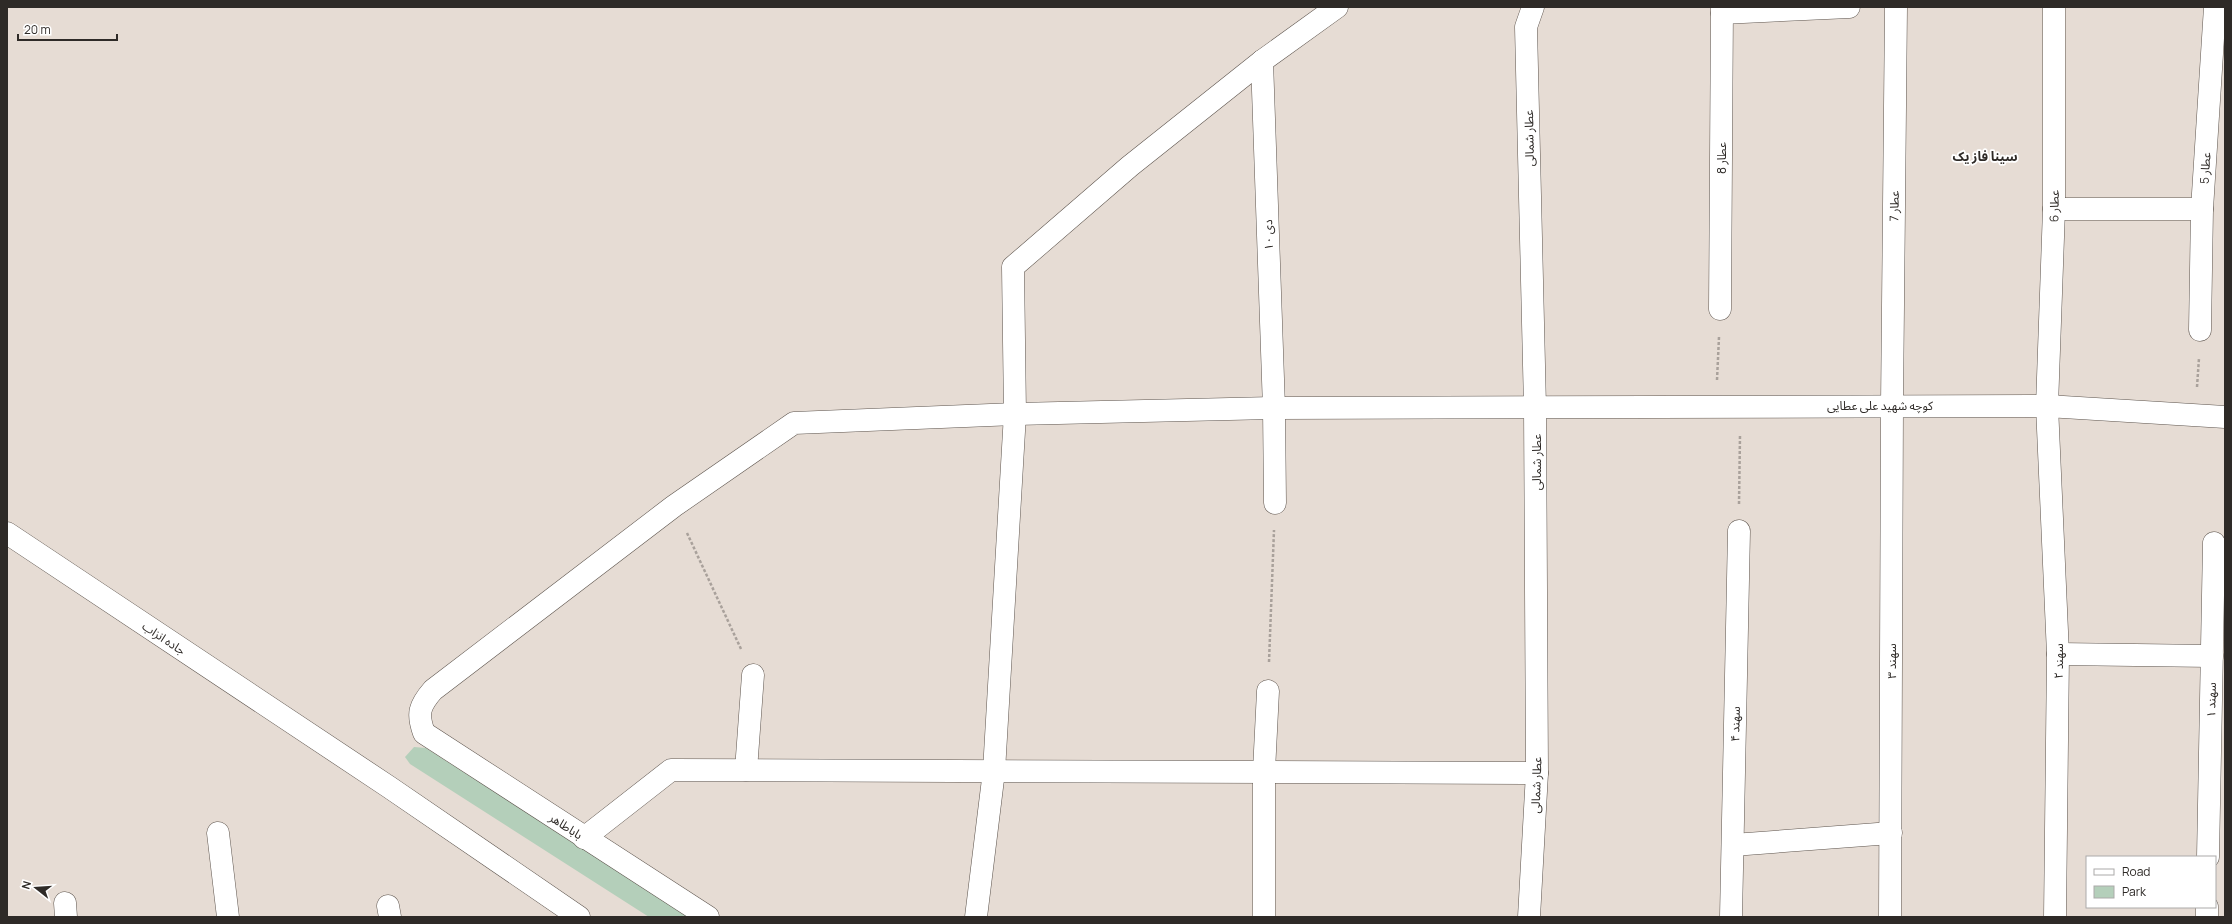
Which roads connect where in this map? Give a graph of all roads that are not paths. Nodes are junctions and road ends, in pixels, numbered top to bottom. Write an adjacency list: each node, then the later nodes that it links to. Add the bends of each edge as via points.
1 (1337, 7): 8 (street)
2 (1533, 7): 15 (street, عطار شمالی, via 1526,27)
3 (1849, 7): 7 (street)
4 (1896, 7): 13 (street, عطار 7)
5 (2054, 7): 10 (street, عطار 6)
6 (2215, 7): 9 (street, عطار 5)
7 (1722, 10): 11 (street, عطار 8)
8 (1262, 61): 16 (street, دی ۱۰); 17 (street, via 1130,166 1013,267)
9 (2202, 209): 10 (street); 12 (street, عطار 5)
10 (2054, 210): 14 (street, عطار 6)
11 (1720, 309)
12 (2200, 330)
13 (1892, 405): 14 (street, کوچه شهید علی عطایی); 15 (street, کوچه شهید علی عطایی); 33 (street, سهند ۳)
14 (2047, 406): 18 (street, کوچه شهید علی عطایی); 23 (street, سهند ۲)
15 (1535, 407): 16 (street, کوچه شهید علی عطایی); 31 (street, عطار شمالی)
16 (1274, 408): 17 (street, کوچه شهید علی عطایی); 19 (street, دی ۱۰)
17 (1015, 414): 27 (street, کوچه شهید علی عطایی, via 794,423 674,506 433,690 422,703 419,720); 29 (street)
18 (2225, 417)
19 (1275, 503)
20 (1739, 531): 35 (street, سهند ۴)
21 (7, 533): 38 (street, جاده انزاب, via 389,786)
22 (2214, 543): 24 (street, سهند ۱)
23 (2058, 654): 24 (street); 45 (street, سهند ۲)
24 (2212, 656): 36 (street, سهند ۱)
25 (754, 675): 28 (street)
26 (1268, 691): 30 (street)
27 (424, 733): 34 (street, باباطاهر)
28 (746, 770): 29 (street); 34 (street, via 671,770)
29 (994, 771): 30 (street); 40 (street)
30 (1264, 771): 31 (street); 41 (street)
31 (1537, 773): 42 (street, عطار شمالی)
32 (218, 833): 37 (street)
33 (1891, 834): 35 (street); 44 (street, سهند ۳)
34 (584, 838): 39 (street, باباطاهر)
35 (1733, 845): 43 (street, سهند ۴)
36 (2208, 856)
37 (228, 917)
38 (579, 917)
39 (708, 917)
40 (976, 917)
41 (1264, 917)
42 (1529, 917)
43 (1731, 917)
44 (1890, 917)
45 (2055, 917)

